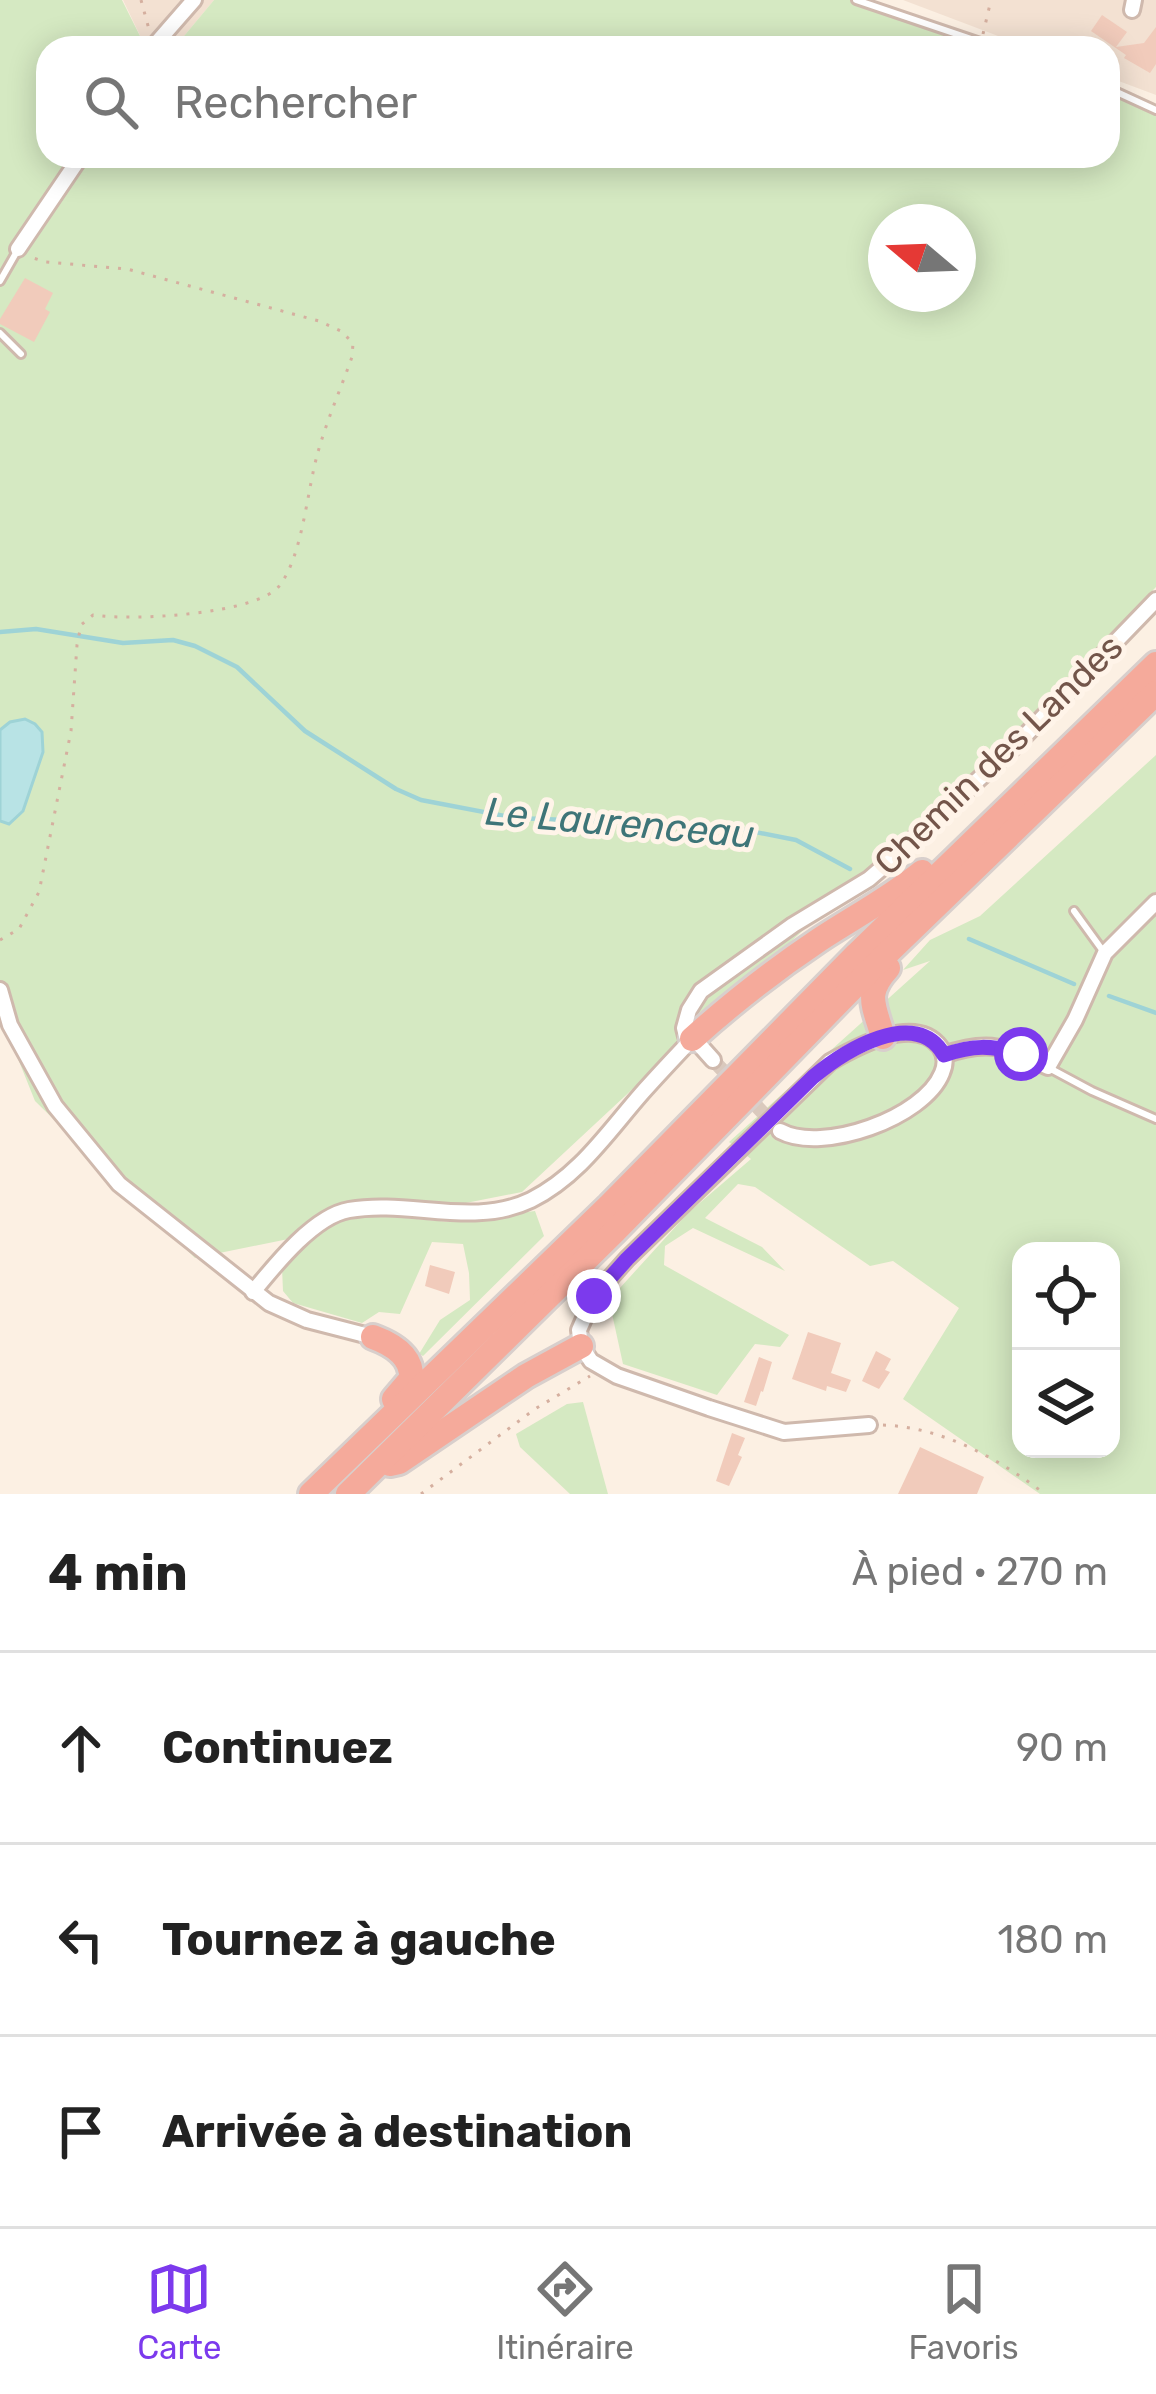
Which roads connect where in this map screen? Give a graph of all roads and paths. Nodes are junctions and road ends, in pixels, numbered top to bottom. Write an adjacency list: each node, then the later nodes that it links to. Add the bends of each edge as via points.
1 (141, 0): 5 (path)
2 (194, 0): 6 (street)
3 (856, 0): 7 (lane)
4 (991, 0): 8 (path)
5 (150, 36)
6 (163, 36)
7 (963, 36)
8 (982, 36)
9 (1120, 94): 10 (lane)
10 (1156, 110)
11 (73, 168): 12 (street)
12 (18, 249): 13 (lane); 23 (path, via 46,262 127,269 320,321 353,343 294,560 278,589 230,607 93,615 81,627 71,731 39,892 20,928)
13 (0, 281)
14 (0, 333): 15 (lane)
15 (21, 354)
16 (1156, 600): 27 (street, Chemin des Landes, via 1015,746 869,879 701,991 684,1028)
17 (1156, 664): 19 (highway)
18 (1156, 693): 21 (highway)
19 (969, 844): 27 (highway, via 949,849 800,953); 39 (highway)
20 (1156, 902): 24 (street)
21 (935, 907): 26 (highway, via 872,988); 38 (highway)
22 (1074, 911): 24 (lane)
23 (0, 940)
24 (1105, 953): 30 (street)
25 (0, 990): 33 (street, via 55,1106 119,1184)
26 (883, 1036): 28 (street, via 923,1036); 35 (street, via 813,1077 627,1259 587,1307)
27 (692, 1039): 29 (street); 33 (street, via 562,1182 498,1210 346,1210 304,1235)
28 (944, 1055): 30 (street, via 997,1047); 32 (street, via 932,1089 892,1118 814,1139)
29 (713, 1060)
30 (1048, 1067): 31 (lane)
31 (1156, 1119)
32 (780, 1131)
33 (253, 1292): 34 (street, via 286,1312)
34 (373, 1337): 39 (highway, via 406,1359 411,1378 335,1456)
35 (581, 1346): 36 (street); 38 (highway, via 399,1462)
36 (599, 1366): 37 (street, via 784,1432); 41 (path)
37 (869, 1425): 42 (path, via 943,1436)
38 (377, 1466): 40 (highway)
39 (318, 1487)
40 (348, 1494)
41 (421, 1494)
42 (1045, 1494)

